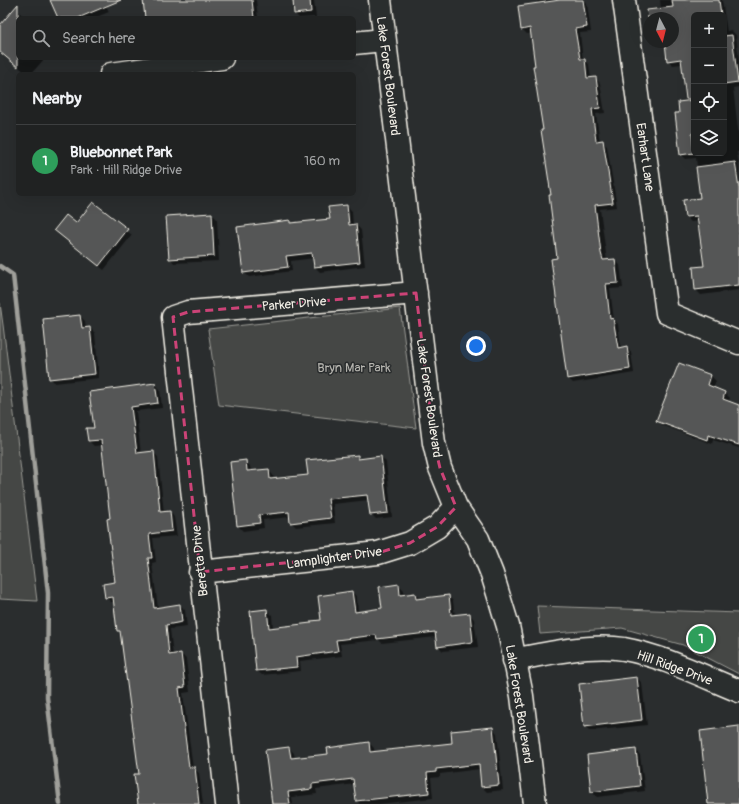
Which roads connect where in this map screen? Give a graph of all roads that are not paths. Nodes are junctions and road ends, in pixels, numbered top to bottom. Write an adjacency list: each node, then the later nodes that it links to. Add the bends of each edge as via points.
1 (380, 0): 3 (street, Lake Forest Boulevard)
2 (624, 0): 9 (street, Earhart Lane, via 667,313)
3 (383, 40): 4 (street); 7 (street, Lake Forest Boulevard)
4 (356, 43)
5 (208, 60): 6 (street)
6 (125, 72)
7 (416, 293): 8 (street, Parker Drive, via 188,312); 10 (street, Lake Forest Boulevard, via 434,443 440,468)
8 (173, 317): 11 (street, Beretta Drive)
9 (739, 343)
10 (456, 508): 11 (street, Lamplighter Drive, via 437,527 410,543 378,553); 12 (street, Lake Forest Boulevard, via 478,539 492,574 508,626)
11 (200, 572): 14 (street, Beretta Drive)
12 (514, 660): 13 (street, Hill Ridge Drive, via 548,653 600,648 623,649 647,654); 15 (street, Lake Forest Boulevard, via 522,696)
13 (739, 691)
14 (227, 804)
15 (535, 804)

